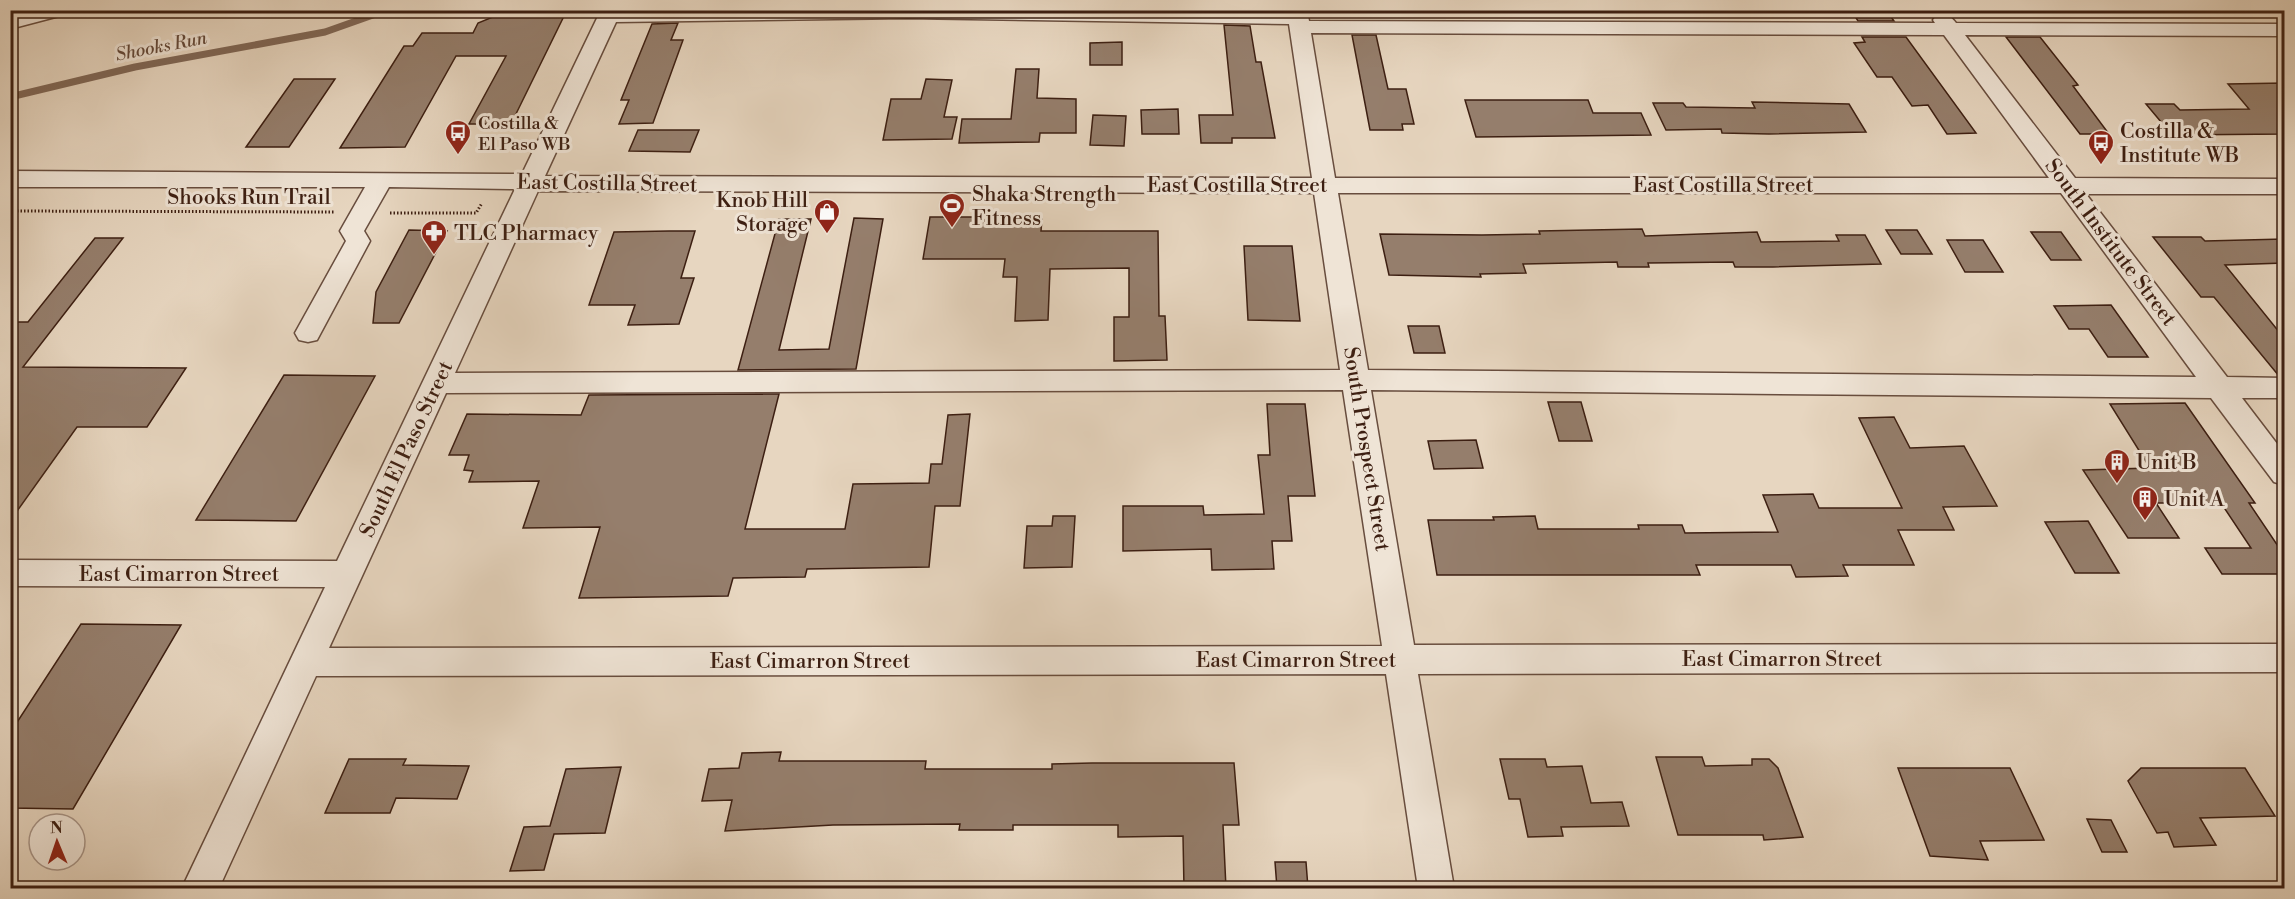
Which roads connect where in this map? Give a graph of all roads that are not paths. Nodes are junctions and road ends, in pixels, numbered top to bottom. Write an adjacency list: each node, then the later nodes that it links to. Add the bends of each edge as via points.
1 (60, 10): 6 (street)
2 (1937, 10): 7 (street, South Institute Street)
3 (798, 12): 4 (street); 5 (street)
4 (610, 13): 11 (street, South El Paso Street)
5 (1298, 18): 7 (street); 12 (street, South Prospect Street)
6 (10, 23)
7 (1950, 30): 8 (street); 13 (street, South Institute Street)
8 (2284, 30)
9 (381, 180): 10 (street, East Costilla Street); 11 (street, East Costilla Street, via 495,180); 15 (street, via 352,231 358,241)
10 (13, 182)
11 (530, 184): 12 (street, East Costilla Street); 17 (street, South El Paso Street)
12 (1325, 185): 13 (street, East Costilla Street); 16 (street, South Prospect Street)
13 (2068, 186): 14 (street, East Costilla Street); 18 (street, South Institute Street)
14 (2284, 186)
15 (308, 333)
16 (1356, 380): 17 (street); 18 (street, via 2064,392); 24 (street, South Prospect Street)
17 (437, 383): 22 (street, South El Paso Street)
18 (2220, 387): 19 (street); 20 (street, South Institute Street)
19 (2284, 388)
20 (2284, 474)
21 (10, 573): 22 (street, East Cimarron Street)
22 (347, 574): 25 (street, South El Paso Street)
23 (2284, 658): 24 (street, East Cimarron Street)
24 (1400, 660): 25 (street, East Cimarron Street); 27 (street, South Prospect Street)
25 (308, 662): 26 (street, South El Paso Street)
26 (200, 888)
27 (1436, 888)

